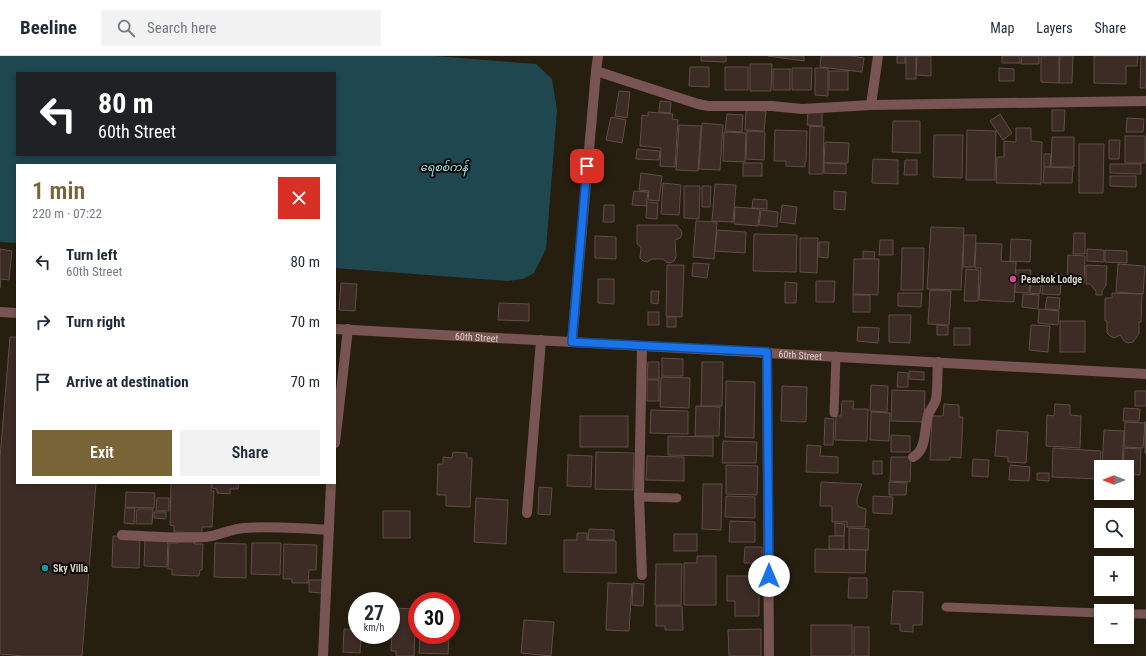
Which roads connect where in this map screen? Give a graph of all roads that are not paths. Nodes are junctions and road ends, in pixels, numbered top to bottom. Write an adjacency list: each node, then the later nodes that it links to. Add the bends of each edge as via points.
1 (598, 56): 3 (street)
2 (878, 56): 5 (street)
3 (596, 71): 5 (street, via 708,106 772,106 802,109); 11 (street)
4 (1146, 101): 5 (street)
5 (871, 105)
6 (0, 312): 7 (street)
7 (16, 314)
8 (336, 329): 9 (street, 60th Street)
9 (348, 329): 10 (street, 60th Street); 18 (street)
10 (541, 340): 11 (street, 60th Street); 23 (street)
11 (572, 342): 12 (street, 60th Street)
12 (642, 346): 13 (street, 60th Street); 21 (street)
13 (767, 352): 14 (street, 60th Street); 32 (street)
14 (836, 356): 15 (street, 60th Street); 17 (lane)
15 (938, 362): 16 (street, 60th Street); 19 (street, via 936,401 928,414 920,451)
16 (1146, 374)
17 (834, 413)
18 (336, 434)
19 (913, 457)
20 (332, 484): 24 (street)
21 (639, 496): 22 (lane); 26 (street)
22 (677, 498)
23 (527, 513)
24 (329, 530): 25 (street, via 257,527 233,529 207,537 192,538); 31 (street)
25 (122, 535)
26 (642, 575)
27 (946, 607): 28 (lane)
28 (1094, 613)
29 (1134, 614): 30 (lane)
30 (1146, 614)
31 (323, 656)
32 (769, 656)

